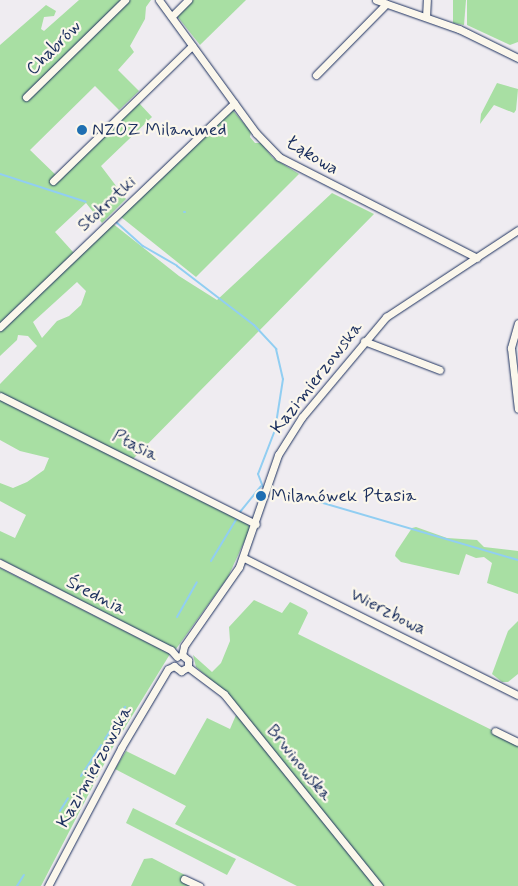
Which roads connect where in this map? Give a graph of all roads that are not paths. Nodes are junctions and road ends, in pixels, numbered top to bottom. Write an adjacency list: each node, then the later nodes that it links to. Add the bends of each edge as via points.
1 (125, 0): 12 (street, Chabrów)
2 (159, 0): 7 (street, Łąkowa)
3 (188, 0): 7 (street)
4 (376, 0): 6 (street)
5 (426, 0): 8 (street)
6 (386, 4): 8 (street); 11 (street)
7 (172, 16): 9 (street, Łąkowa)
8 (426, 18): 10 (street)
9 (192, 46): 13 (street, Łąkowa); 14 (street)
10 (518, 58)
11 (316, 75)
12 (26, 97)
13 (234, 103): 16 (street, Łąkowa, via 257,134 290,165); 18 (street, Stokrotki)
14 (53, 181)
15 (518, 230): 16 (street, Kazimierzowska)
16 (477, 258): 19 (street, Kazimierzowska, via 394,311)
17 (518, 323): 22 (street, via 511,348)
18 (0, 327)
19 (364, 341): 20 (street); 23 (street, Kazimierzowska, via 286,438)
20 (440, 370)
21 (0, 396): 23 (street, Ptasia)
22 (518, 409)
23 (256, 524): 24 (street, Kazimierzowska)
24 (244, 558): 26 (street, Kazimierzowska); 29 (street, Wierzbowa)
25 (0, 563): 26 (street, Średnia)
26 (180, 656): 27 (street, Kazimierzowska); 28 (street, via 188,660)
27 (174, 666): 28 (street, via 181,671); 33 (street, Kazimierzowska, via 165,674 121,748)
28 (188, 667): 35 (street, Brwinowska, via 224,694)
29 (518, 695)
30 (495, 731): 31 (street)
31 (518, 742)
32 (184, 879): 34 (street)
33 (48, 886)
34 (198, 886)
35 (379, 886)

